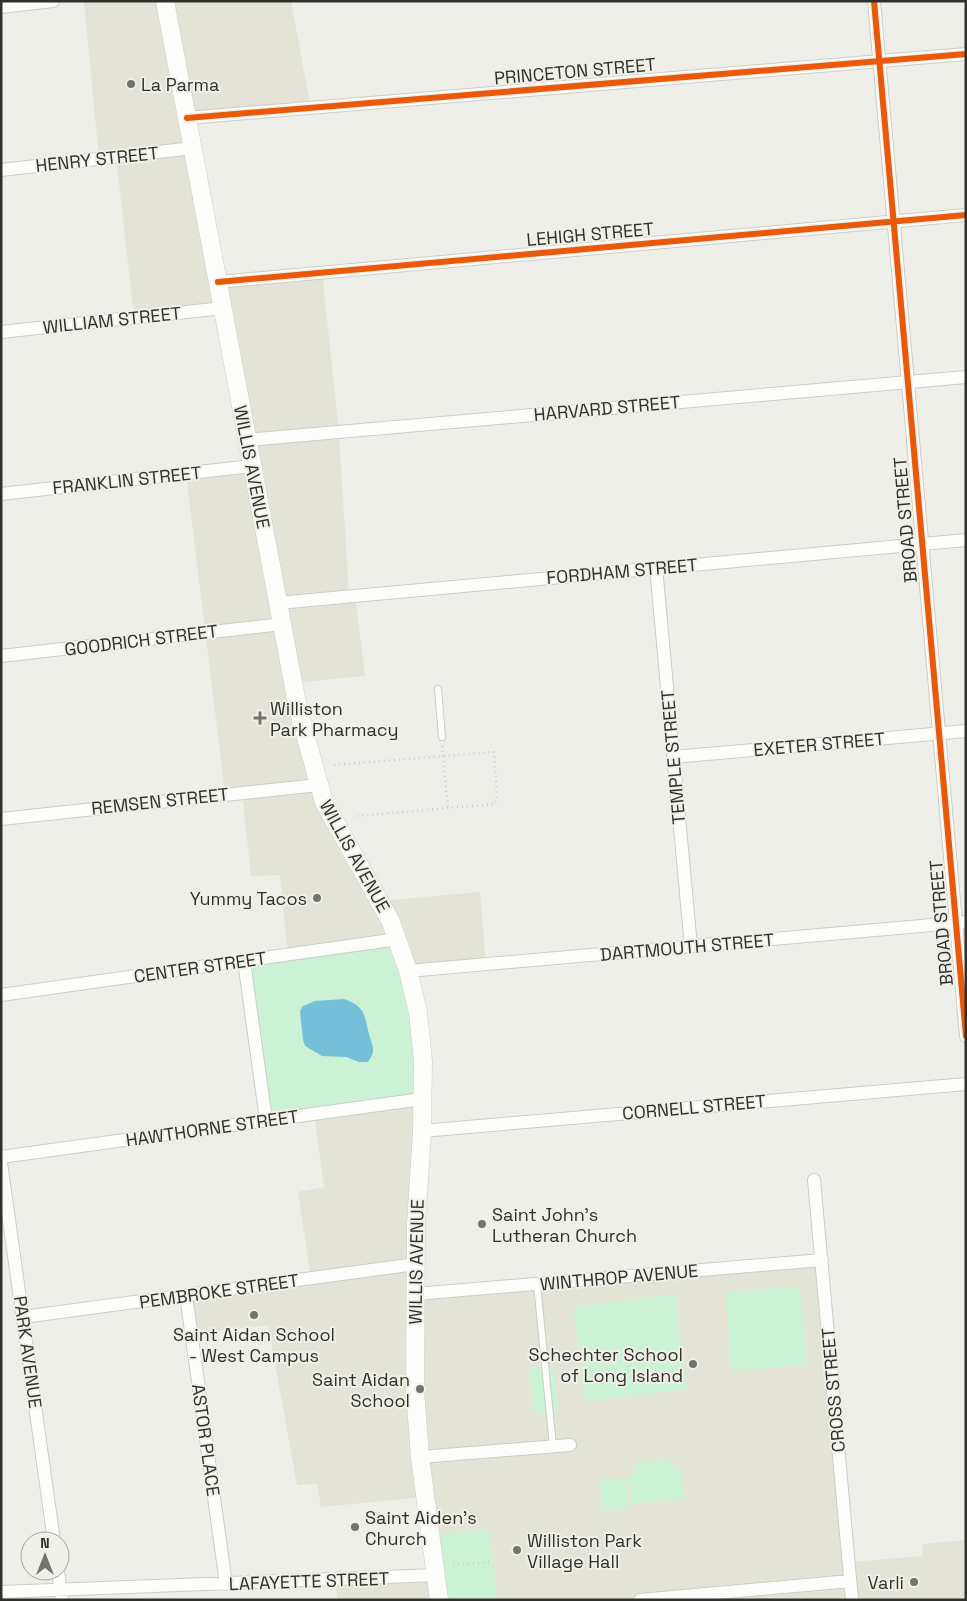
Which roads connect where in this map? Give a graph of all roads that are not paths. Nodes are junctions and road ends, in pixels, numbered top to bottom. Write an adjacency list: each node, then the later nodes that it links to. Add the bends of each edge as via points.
1 (53, 1): 4 (street)
2 (165, 1): 8 (main road, WILLIS AVENUE)
3 (874, 1): 7 (street, BROAD STREET)
4 (20, 3): 5 (street)
5 (1, 7)
6 (966, 54): 7 (street, PRINCETON STREET)
7 (880, 61): 8 (street, PRINCETON STREET); 12 (street, BROAD STREET)
8 (187, 118): 9 (main road, WILLIS AVENUE)
9 (193, 148): 10 (street, HENRY STREET); 13 (main road, WILLIS AVENUE)
10 (1, 170)
11 (966, 215): 12 (street, LEHIGH STREET)
12 (894, 222): 13 (street, LEHIGH STREET); 17 (street, BROAD STREET)
13 (218, 282): 14 (main road, WILLIS AVENUE)
14 (223, 308): 15 (street, WILLIAM STREET); 18 (main road, WILLIS AVENUE)
15 (1, 332)
16 (966, 377): 17 (street, HARVARD STREET)
17 (908, 382): 18 (street, HARVARD STREET); 22 (street, BROAD STREET)
18 (247, 440): 19 (main road, WILLIS AVENUE)
19 (252, 466): 20 (street, FRANKLIN STREET); 24 (main road, WILLIS AVENUE)
20 (1, 494)
21 (966, 540): 22 (street, FORDHAM STREET)
22 (922, 544): 23 (street, FORDHAM STREET); 29 (street, BROAD STREET)
23 (656, 568): 24 (street, FORDHAM STREET); 31 (street, TEMPLE STREET)
24 (278, 603): 25 (main road, WILLIS AVENUE)
25 (282, 624): 26 (street, GOODRICH STREET); 32 (main road, WILLIS AVENUE, via 298,709)
26 (1, 656)
27 (438, 689): 30 (lane)
28 (966, 732): 29 (street, EXETER STREET)
29 (939, 734): 31 (street, EXETER STREET); 34 (street, BROAD STREET)
30 (442, 737)
31 (673, 757): 36 (street, TEMPLE STREET)
32 (318, 785): 33 (street, REMSEN STREET); 35 (main road, WILLIS AVENUE, via 334,822)
33 (1, 818)
34 (961, 923): 36 (street, DARTMOUTH STREET); 40 (street, BROAD STREET)
35 (398, 939): 37 (street, CENTER STREET); 38 (main road, WILLIS AVENUE)
36 (690, 947): 38 (street, DARTMOUTH STREET)
37 (244, 961): 39 (street, CENTER STREET); 43 (street)
38 (408, 971): 42 (main road, WILLIS AVENUE, via 421,1032)
39 (1, 994)
40 (966, 1036)
41 (966, 1084): 44 (street, CORNELL STREET)
42 (422, 1099): 43 (street, HAWTHORNE STREET); 44 (main road, WILLIS AVENUE)
43 (266, 1120): 45 (street, HAWTHORNE STREET)
44 (422, 1131): 49 (main road, WILLIS AVENUE)
45 (1, 1157)
46 (1, 1162): 53 (street, PARK AVENUE)
47 (814, 1180): 48 (street, CROSS STREET)
48 (822, 1260): 50 (street, WINTHROP AVENUE); 60 (street, CROSS STREET)
49 (416, 1264): 51 (main road, WILLIS AVENUE); 52 (street, PEMBROKE STREET)
50 (537, 1284): 51 (street, WINTHROP AVENUE); 55 (lane)
51 (415, 1294): 56 (main road, WILLIS AVENUE, via 414,1383)
52 (186, 1295): 53 (street, PEMBROKE STREET); 61 (street, ASTOR PLACE)
53 (23, 1317): 57 (street, PARK AVENUE)
54 (570, 1444): 55 (street)
55 (554, 1446): 56 (street)
56 (420, 1457): 58 (main road, WILLIS AVENUE)
57 (53, 1531)
58 (436, 1575): 61 (street, LAFAYETTE STREET); 64 (main road, WILLIS AVENUE)
59 (60, 1581): 63 (street)
60 (850, 1581): 65 (street); 66 (street, CROSS STREET)
61 (226, 1584): 63 (street, LAFAYETTE STREET)
62 (1, 1592): 63 (street, LAFAYETTE STREET)
63 (62, 1595)
64 (440, 1600)
65 (640, 1600)
66 (852, 1600)

